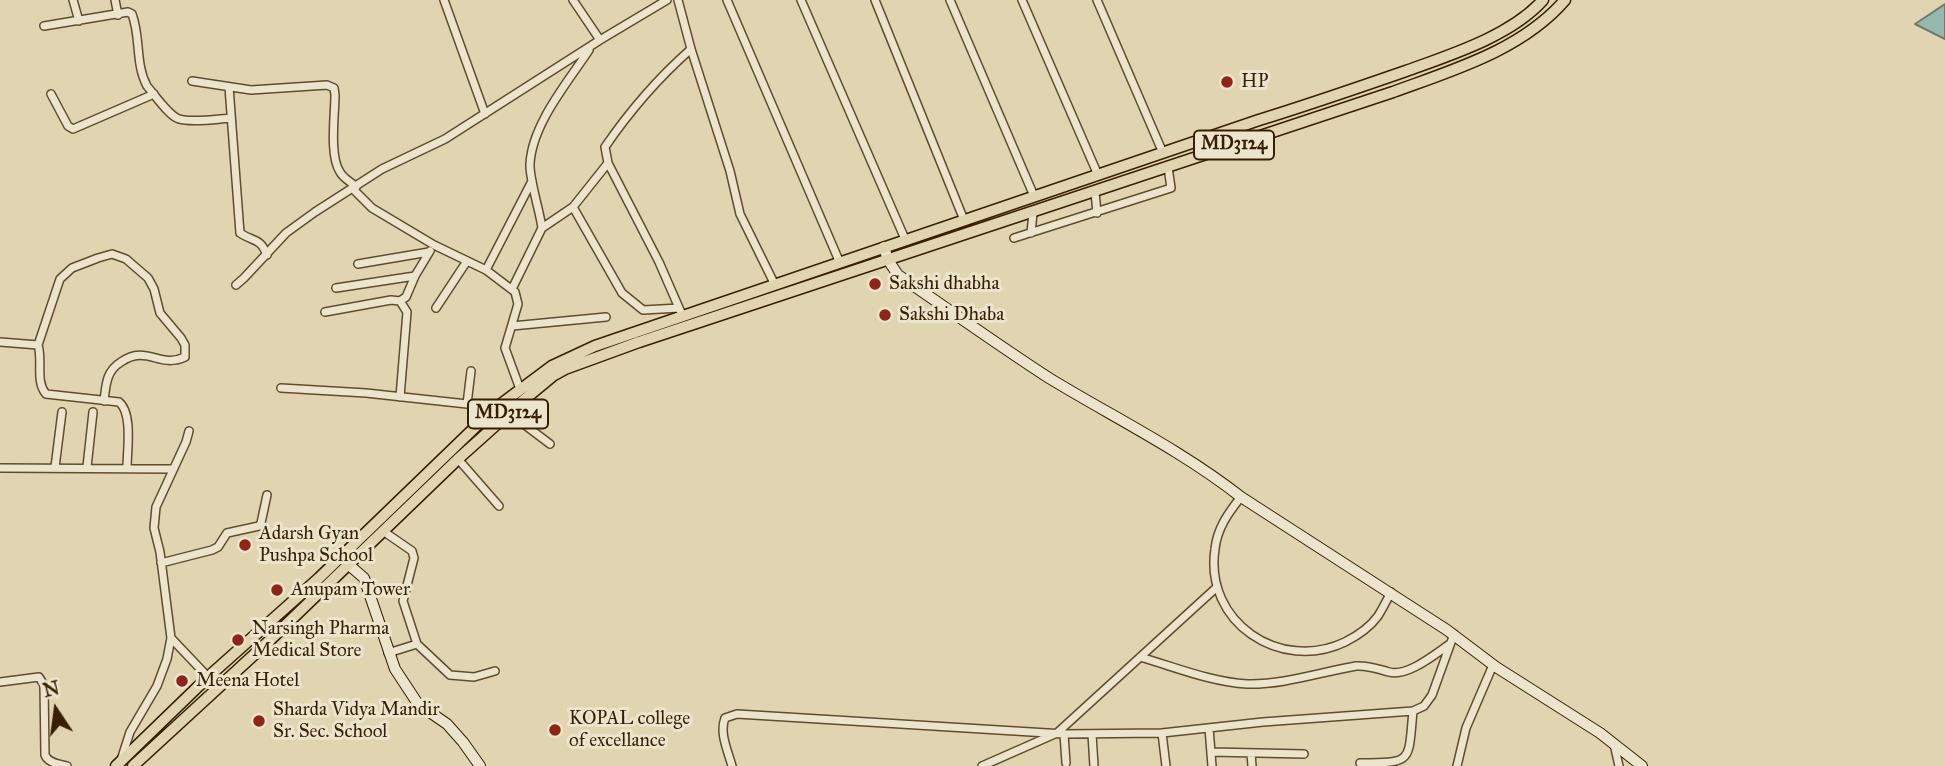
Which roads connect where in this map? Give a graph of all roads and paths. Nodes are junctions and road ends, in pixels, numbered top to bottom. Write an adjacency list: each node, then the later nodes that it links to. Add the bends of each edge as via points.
1 (73, 0): 16 (street)
2 (115, 0): 15 (street)
3 (444, 0): 25 (street)
4 (667, 0): 18 (street)
5 (678, 0): 20 (street)
6 (727, 0): 50 (street)
7 (801, 0): 44 (street)
8 (875, 0): 40 (street)
9 (950, 0): 35 (street)
10 (1022, 0): 30 (street)
11 (1097, 0): 27 (street)
12 (1542, 0): 27 (main road, MD3124, via 1534,10 1467,48)
13 (1565, 0): 29 (main road, MD3124, via 1538,26 1471,62)
14 (575, 1): 18 (street)
15 (118, 15): 16 (street); 24 (street, via 132,14 141,72)
16 (79, 21): 17 (street)
17 (44, 26)
18 (600, 40): 19 (street)
19 (592, 45): 25 (street); 31 (street, via 541,124 529,166)
20 (691, 49): 28 (street, via 626,116 605,146); 55 (street, via 740,214)
21 (192, 82): 22 (street)
22 (229, 86): 26 (street); 33 (street, via 251,90 334,88 334,155 341,174)
23 (51, 94): 24 (street, via 73,129)
24 (154, 94): 26 (street, via 180,120)
25 (485, 114): 33 (street)
26 (231, 118): 47 (street, via 240,233 259,241)
27 (1163, 153): 30 (main road, MD3124)
28 (608, 163): 37 (street); 61 (street)
29 (1168, 167): 34 (main road, MD3124); 39 (street, via 1171,188)
30 (1098, 175): 32 (main road, MD3124)
31 (532, 180): 41 (street); 52 (street)
32 (1075, 183): 35 (main road, MD3124); 36 (main road)
33 (355, 188): 46 (street, via 372,208); 47 (street, via 286,233)
34 (1095, 191): 36 (main road, MD3124); 39 (street)
35 (1034, 196): 40 (main road, MD3124)
36 (1079, 197): 38 (main road, MD3124)
37 (573, 207): 41 (street); 61 (street, via 621,293 643,310)
38 (1033, 213): 42 (street); 48 (main road, MD3124)
39 (1097, 213): 42 (street)
40 (964, 220): 44 (main road, MD3124)
41 (542, 228): 57 (street)
42 (1031, 233): 43 (street)
43 (1014, 238)
44 (905, 239): 45 (main road, MD3124)
45 (884, 247): 48 (street); 50 (main road)
46 (432, 248): 49 (street); 51 (street); 53 (street)
47 (267, 255): 54 (street)
48 (888, 260): 75 (main road, MD3124, via 565,369); 85 (street, via 898,275 1050,378 1160,441)
49 (467, 261): 52 (street); 59 (street)
50 (840, 262): 55 (main road)
51 (358, 264)
52 (486, 270): 57 (street)
53 (415, 276): 56 (street); 58 (street)
54 (236, 285)
55 (775, 285): 61 (main road)
56 (336, 288)
57 (512, 289): 63 (street, via 518,304)
58 (400, 301): 60 (street); 69 (street, via 407,312)
59 (436, 308)
60 (325, 312)
61 (681, 312): 68 (main road, via 552,366)
62 (606, 317): 63 (street)
63 (512, 326): 68 (street, via 505,348)
64 (0, 342): 65 (street)
65 (38, 345): 70 (street, via 46,394); 70 (street, via 60,279 72,268 98,258 112,254 127,259 148,278 160,313 181,338 186,353 169,361 141,354 128,357 111,369)
66 (471, 370): 71 (street)
67 (281, 388): 69 (street)
68 (520, 389): 72 (main road)
69 (400, 397): 71 (street)
70 (104, 401): 82 (street, via 120,402 126,411)
71 (467, 404): 72 (street)
72 (493, 410): 75 (street); 95 (main road)
73 (62, 412): 79 (street)
74 (93, 412): 80 (street)
75 (509, 413): 77 (street); 78 (main road, MD3124)
76 (189, 431): 83 (street)
77 (550, 444)
78 (457, 459): 86 (street); 87 (main road, MD3124)
79 (55, 467): 80 (street); 81 (street)
80 (87, 467): 82 (street)
81 (0, 468)
82 (127, 468): 83 (street)
83 (173, 469): 88 (street, via 156,507 154,528)
84 (267, 495): 88 (street, via 259,526 227,533 212,550)
85 (1241, 497): 90 (street, via 1228,512 1214,548); 91 (street)
86 (499, 506)
87 (383, 531): 89 (main road, MD3124); 94 (street, via 413,554 403,601)
88 (161, 563): 92 (street)
89 (349, 565): 96 (street, via 364,578); 97 (main road, MD3124)
90 (1217, 587): 91 (street, via 1229,613 1249,634 1274,647 1302,653 1330,649 1356,637 1377,617); 98 (street)
91 (1391, 592): 93 (street)
92 (171, 638): 103 (street); 116 (street, via 158,686 130,732)
93 (1454, 639): 98 (street, via 1406,671 1367,665 1265,683 1223,680); 99 (street); 105 (street, via 1432,695)
94 (417, 643): 96 (street); 101 (street, via 450,675 474,677)
95 (242, 647): 97 (main road); 100 (main road)
96 (388, 653): 120 (street, via 418,704 447,724)
97 (251, 657): 102 (main road, MD3124)
98 (1140, 657): 108 (street)
99 (1493, 665): 110 (street); 126 (street, via 1466,728)
100 (221, 666): 102 (main road); 103 (main road)
101 (495, 671)
102 (230, 676): 119 (main road, MD3124)
103 (208, 677): 116 (main road)
104 (0, 682): 118 (street, via 39,677 44,685 45,755)
105 (1413, 711): 106 (street); 115 (street, via 1406,756 1395,763)
106 (1209, 728): 107 (street); 111 (street)
107 (1162, 733): 109 (street); 117 (street)
108 (1061, 734): 109 (street); 114 (street); 121 (street, via 737,714 722,724); 122 (street)
109 (1092, 734): 123 (street)
110 (1614, 743): 127 (street); 128 (street)
111 (1211, 752): 112 (street); 124 (street)
112 (1251, 753): 113 (street); 125 (street)
113 (1304, 754)
114 (1066, 763)
115 (1360, 763)
116 (118, 764)
117 (1164, 765)
118 (66, 766)
119 (133, 766)
120 (480, 766)
121 (732, 766)
122 (982, 766)
123 (1094, 766)
124 (1212, 766)
125 (1252, 766)
126 (1457, 766)
127 (1619, 766)
128 (1642, 766)

